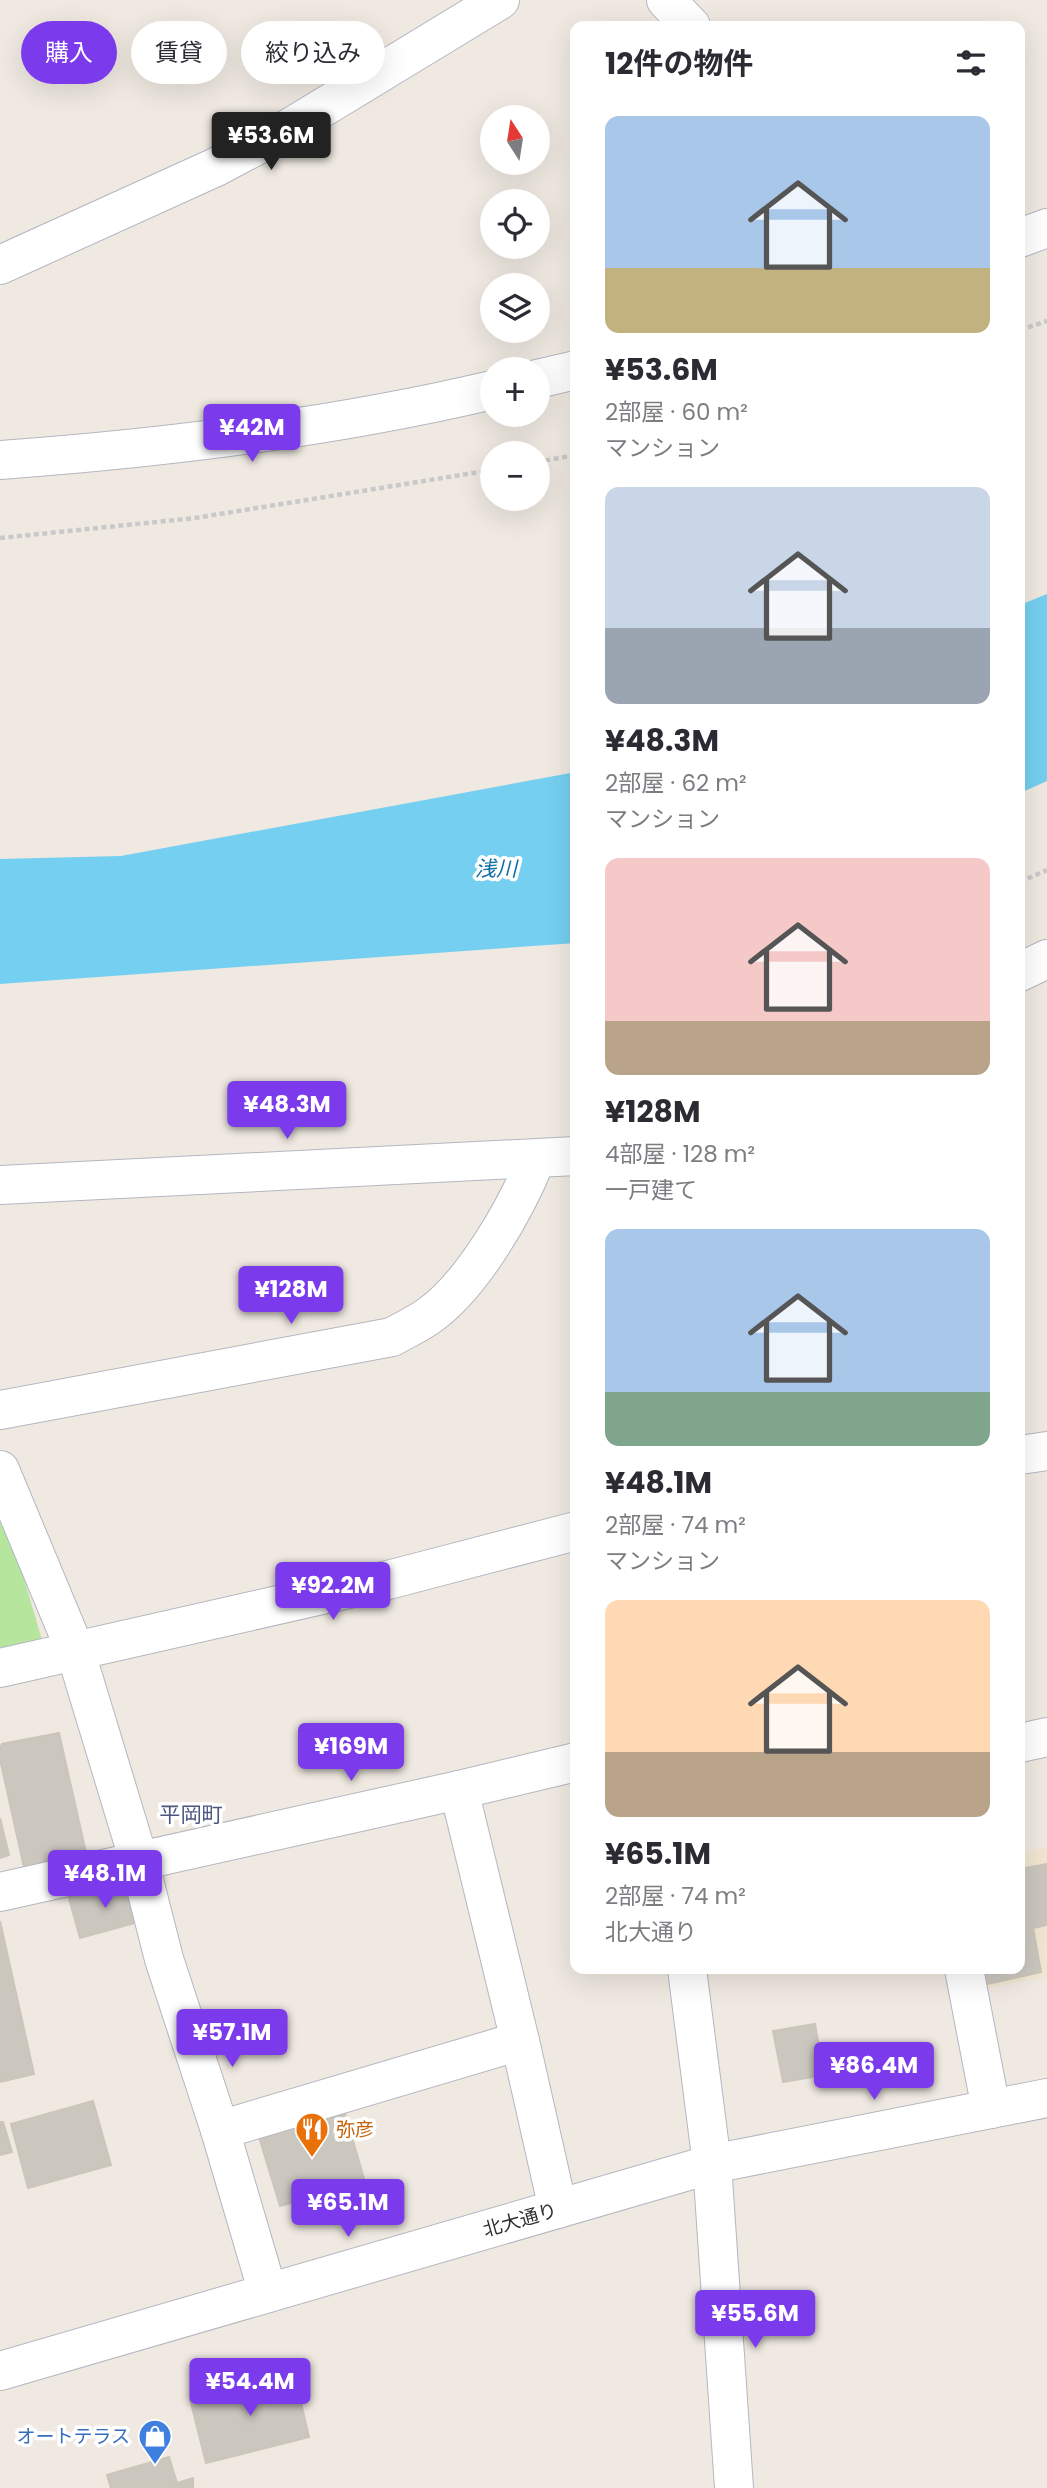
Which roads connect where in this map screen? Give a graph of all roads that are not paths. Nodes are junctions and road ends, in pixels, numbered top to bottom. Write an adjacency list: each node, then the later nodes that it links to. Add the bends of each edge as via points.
1 (500, 0): 6 (street, via 286,130 216,167)
2 (666, 0): 3 (street)
3 (686, 21)
4 (1047, 228): 5 (street)
5 (1025, 236)
6 (0, 265)
7 (570, 371): 8 (street)
8 (550, 376)
9 (480, 393): 10 (street, via 236,436)
10 (0, 460)
11 (1047, 959): 12 (street)
12 (1025, 970)
13 (570, 1156): 14 (street)
14 (536, 1159): 15 (street); 16 (street, via 524,1190 460,1286 430,1315 391,1337)
15 (0, 1185)
16 (0, 1410)
17 (1047, 1451): 18 (street)
18 (1025, 1454)
19 (0, 1470): 21 (street)
20 (570, 1533): 21 (street, via 387,1580)
21 (75, 1650): 22 (street); 27 (street)
22 (0, 1668)
23 (1047, 1737): 24 (street)
24 (1025, 1742)
25 (570, 1763): 26 (street)
26 (459, 1790): 27 (street); 31 (street)
27 (139, 1861): 28 (street); 34 (street, via 164,1959)
28 (0, 1892)
29 (688, 1974): 35 (street)
30 (965, 1974): 33 (street)
31 (520, 2041): 34 (street); 36 (street)
32 (1047, 2098): 33 (street, 北大通り)
33 (991, 2109): 35 (street, 北大通り)
34 (220, 2130): 37 (street)
35 (712, 2164): 36 (street, 北大通り); 39 (street)
36 (558, 2209): 37 (street, 北大通り)
37 (268, 2293): 38 (street, 北大通り)
38 (0, 2371)
39 (734, 2488)

